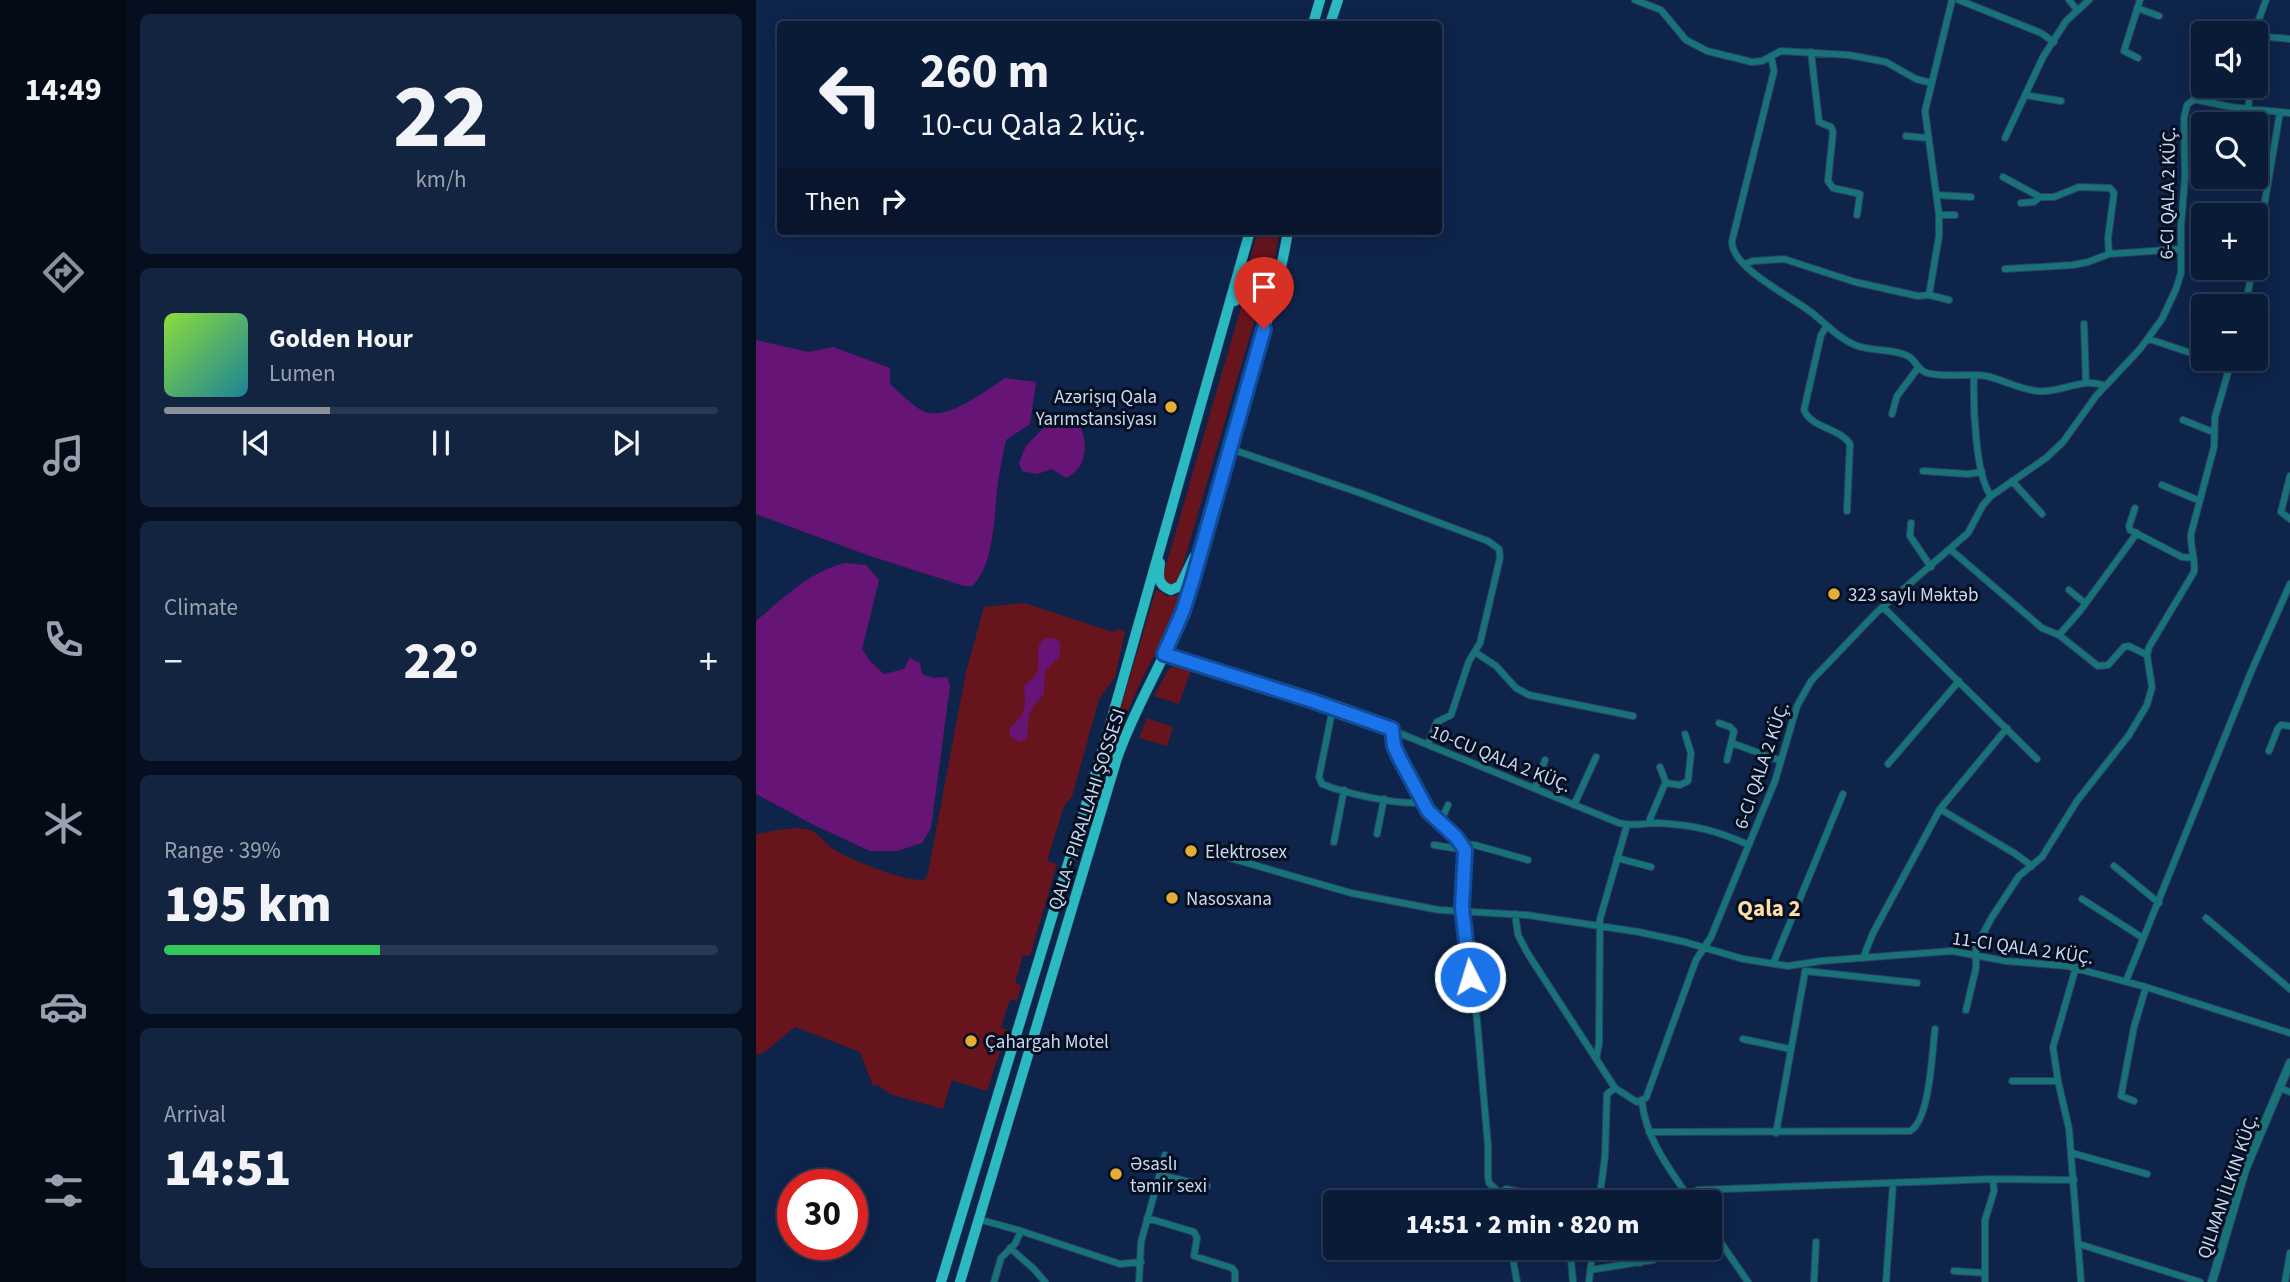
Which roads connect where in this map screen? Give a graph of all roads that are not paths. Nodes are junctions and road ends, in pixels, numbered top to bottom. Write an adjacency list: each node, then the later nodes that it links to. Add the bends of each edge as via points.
1 (1320, 0): 13 (main road)
2 (1338, 0): 14 (main road)
3 (1635, 0): 20 (street, via 1661,10 1686,40 1699,48 1752,62)
4 (1952, 0): 22 (street)
5 (1959, 0): 18 (street)
6 (2069, 0): 11 (street)
7 (2089, 0): 11 (street)
8 (2140, 0): 10 (street)
9 (2263, 1): 15 (street)
10 (2137, 8): 12 (street); 21 (street, via 2124,51)
11 (2077, 10): 18 (street)
12 (2159, 16)
13 (1314, 21)
14 (1331, 21)
15 (2258, 21)
16 (2268, 37): 17 (street)
17 (2290, 40)
18 (2054, 42): 23 (street)
19 (1811, 52): 20 (street, via 1781,51); 22 (street, via 1879,60); 38 (street, via 1819,122 1833,132 1828,181 1833,188 1860,194)
20 (1771, 56): 45 (street, via 1774,71 1731,244)
21 (2138, 58)
22 (1932, 83): 30 (street, via 1925,111)
23 (2025, 95): 25 (street); 31 (street)
24 (2249, 98): 26 (street)
25 (2061, 101)
26 (2248, 109): 27 (street); 43 (street, via 2198,100 2187,105)
27 (2280, 112): 28 (street); 37 (street)
28 (2290, 113)
29 (1906, 136): 30 (street)
30 (1927, 138): 33 (street)
31 (2005, 138)
32 (2003, 177): 35 (street)
33 (1937, 195): 34 (street); 39 (street)
34 (1971, 197)
35 (2040, 197): 36 (street); 44 (street, via 2079,187 2110,188)
36 (2021, 203)
37 (2265, 203)
38 (1857, 215)
39 (1939, 215): 40 (street); 47 (street)
40 (1955, 215)
41 (1249, 235): 51 (main road)
42 (1288, 235): 53 (main road)
43 (2181, 249): 44 (street); 52 (street, via 2176,289)
44 (2109, 254): 46 (street, via 2081,264)
45 (1745, 264): 47 (street, via 1784,259 1854,282); 50 (street)
46 (2005, 269)
47 (1930, 295): 48 (street)
48 (1949, 300)
49 (2084, 324): 58 (street)
50 (1826, 327): 55 (street, via 1858,346 1909,356); 73 (street, via 1804,410 1850,444)
51 (1221, 330): 53 (main road, via 1243,284 1257,279 1265,286 1267,298); 71 (main road)
52 (2149, 338): 54 (street); 59 (street)
53 (1258, 348): 63 (main road)
54 (2191, 353)
55 (1918, 368): 57 (street, via 1937,375); 60 (street, via 1897,396)
56 (2228, 371): 62 (street)
57 (1974, 375): 58 (street, via 2042,392); 65 (street)
58 (2086, 383): 59 (street)
59 (2105, 386): 67 (street, via 2063,442)
60 (1892, 414)
61 (2183, 420): 62 (street)
62 (2213, 432): 70 (street, via 2214,447)
63 (1228, 448): 76 (main road); 87 (street, via 1496,545 1500,558)
64 (1923, 471): 65 (street)
65 (1982, 472): 69 (street)
66 (2290, 476): 75 (street, via 2281,512)
67 (2011, 481): 69 (street); 74 (street)
68 (2162, 485): 70 (street)
69 (1991, 496): 79 (street, via 1971,530)
70 (2200, 501): 80 (street, via 2191,534)
71 (1170, 508): 76 (main road, via 1159,572 1165,588 1180,586); 194 (main road)
72 (2135, 508): 78 (street, via 2129,526)
73 (1847, 510)
74 (2042, 514)
75 (2290, 519)
76 (1209, 523): 88 (main road, via 1183,611)
77 (1911, 523): 81 (street, via 1910,536)
78 (2137, 533): 80 (street, via 2182,557); 84 (street)
79 (1951, 550): 81 (street); 86 (street, via 2042,628)
80 (2193, 558): 89 (street, via 2194,572)
81 (1931, 566): 85 (street)
82 (2290, 584): 132 (street, via 2250,672)
83 (2069, 590): 84 (street)
84 (2085, 603): 86 (street)
85 (1883, 607): 90 (street); 105 (street, via 1811,681 1797,706)
86 (2059, 635): 89 (street, via 2102,667 2124,647)
87 (1475, 652): 92 (street, via 1529,695); 99 (street, via 1451,715 1437,722)
88 (1164, 654): 91 (street, 10-CU QALA 2 KÜÇ.); 177 (main road, via 1117,758)
89 (2147, 655): 128 (street, via 2152,679 2147,705)
90 (1959, 681): 95 (street); 106 (street)
91 (1333, 707): 96 (street, 10-CU QALA 2 KÜÇ.); 110 (street, via 1320,780)
92 (1633, 716)
93 (1719, 723): 98 (street, via 1733,729)
94 (2290, 726): 100 (street, via 2278,728)
95 (2007, 728): 102 (street); 116 (street)
96 (1392, 729): 99 (street, 10-CU QALA 2 KÜÇ.); 113 (street, via 1394,746)
97 (1685, 734): 108 (street, via 1691,753 1690,776 1685,783)
98 (1732, 743): 104 (street); 105 (street)
99 (1428, 744): 109 (street, 10-CU QALA 2 KÜÇ.)
100 (2269, 751)
101 (1596, 757): 115 (street)
102 (2037, 759)
103 (1545, 760): 109 (street)
104 (1727, 760)
105 (1781, 761): 123 (street)
106 (1888, 764)
107 (1660, 767): 108 (street)
108 (1666, 783): 118 (street)
109 (1535, 789): 115 (street, 10-CU QALA 2 KÜÇ.)
110 (1344, 790): 112 (street); 121 (street)
111 (1843, 794): 141 (street)
112 (1384, 799): 113 (street); 120 (street)
113 (1423, 802): 117 (street)
114 (1448, 805): 117 (street)
115 (1574, 805): 119 (street, 10-CU QALA 2 KÜÇ.)
116 (1940, 809): 128 (street); 140 (street)
117 (1440, 823): 124 (street)
118 (1650, 823): 119 (street, 10-CU QALA 2 KÜÇ.); 123 (street, 10-CU QALA 2 KÜÇ., via 1703,827)
119 (1627, 825): 126 (street)
120 (1377, 834)
121 (1334, 842)
122 (1434, 845): 124 (street)
123 (1749, 845): 138 (street)
124 (1464, 847): 127 (street, via 1475,845); 133 (street)
125 (1230, 858): 133 (street, 11-CI QALA 2 KÜÇ., via 1351,893)
126 (1617, 858): 130 (street); 136 (street)
127 (1528, 860)
128 (2032, 866): 139 (street, via 2005,895 1977,943)
129 (2115, 866): 132 (street)
130 (1651, 867)
131 (2082, 899): 137 (street)
132 (2159, 903): 137 (street)
133 (1462, 913): 134 (street, 11-CI QALA 2 KÜÇ.); 172 (street, via 1479,1045 1488,1177)
134 (1515, 914): 136 (street, 11-CI QALA 2 KÜÇ.); 153 (street, via 1522,944)
135 (2206, 918): 147 (street)
136 (1599, 926): 138 (street, 11-CI QALA 2 KÜÇ.); 153 (street)
137 (2143, 938): 144 (street)
138 (1704, 948): 141 (street, 11-CI QALA 2 KÜÇ.); 161 (street)
139 (1976, 955): 140 (street, 11-CI QALA 2 KÜÇ., via 1945,951); 142 (street, 11-CI QALA 2 KÜÇ.); 148 (street)
140 (1863, 958): 143 (street, 11-CI QALA 2 KÜÇ., via 1821,961)
141 (1773, 964): 143 (street, 11-CI QALA 2 KÜÇ.)
142 (2076, 967): 144 (street, 11-CI QALA 2 KÜÇ.); 156 (street, via 2055,1039)
143 (1805, 969): 145 (street); 152 (street)
144 (2126, 981): 146 (street, 11-CI QALA 2 KÜÇ.)
145 (1917, 983)
146 (2146, 987): 150 (street, 11-CI QALA 2 KÜÇ.); 160 (street, via 2121,1096)
147 (2290, 989)
148 (1966, 1010)
149 (1935, 1030): 163 (street, via 1926,1099 1913,1129)
150 (2290, 1033)
151 (1743, 1040): 152 (street)
152 (1790, 1049): 163 (street)
153 (1596, 1059): 157 (street)
154 (2290, 1063): 158 (street)
155 (2012, 1081): 156 (street)
156 (2058, 1081): 164 (street)
157 (1615, 1088): 161 (street); 173 (street, via 1606,1097)
158 (2280, 1088): 159 (street); 209 (street, via 2245,1170)
159 (2290, 1092)
160 (2134, 1101)
161 (1642, 1102): 162 (street)
162 (1649, 1132): 163 (street); 174 (street)
163 (1776, 1133)
164 (2072, 1153): 166 (street); 169 (street)
165 (1165, 1155): 167 (street)
166 (2147, 1174)
167 (1160, 1175): 171 (street); 176 (street)
168 (1993, 1179): 169 (street); 170 (street); 193 (street, via 1985,1220)
169 (2074, 1180): 181 (street)
170 (1893, 1184): 175 (street); 205 (street)
171 (1207, 1186)
172 (1498, 1190)
173 (1601, 1190)
174 (1685, 1190)
175 (1698, 1190)
176 (1147, 1218): 189 (street); 199 (street, via 1194,1232 1195,1256 1232,1268)
177 (978, 1219): 178 (street); 195 (main road)
178 (1021, 1231): 182 (street); 189 (street, via 1120,1264)
179 (1816, 1242): 204 (street)
180 (1722, 1244): 203 (street)
181 (2079, 1244): 207 (street); 208 (street)
182 (1010, 1248): 196 (street, via 1001,1258); 197 (street)
183 (2290, 1253): 210 (street)
184 (1513, 1260): 200 (street)
185 (1571, 1260): 201 (street)
186 (1591, 1260): 191 (street)
187 (1640, 1260): 190 (street)
188 (1653, 1260): 190 (street)
189 (1141, 1262): 198 (street)
190 (1640, 1263): 191 (street)
191 (1590, 1270): 202 (street)
192 (1954, 1271): 193 (street)
193 (1985, 1273): 206 (street)
194 (942, 1282)
195 (960, 1282)
196 (994, 1282)
197 (1045, 1282)
198 (1139, 1282)
199 (1235, 1282)
200 (1517, 1282)
201 (1573, 1282)
202 (1589, 1282)
203 (1748, 1282)
204 (1814, 1282)
205 (1886, 1282)
206 (1985, 1282)
207 (2081, 1282)
208 (2200, 1282)
209 (2212, 1282)
210 (2285, 1282)

